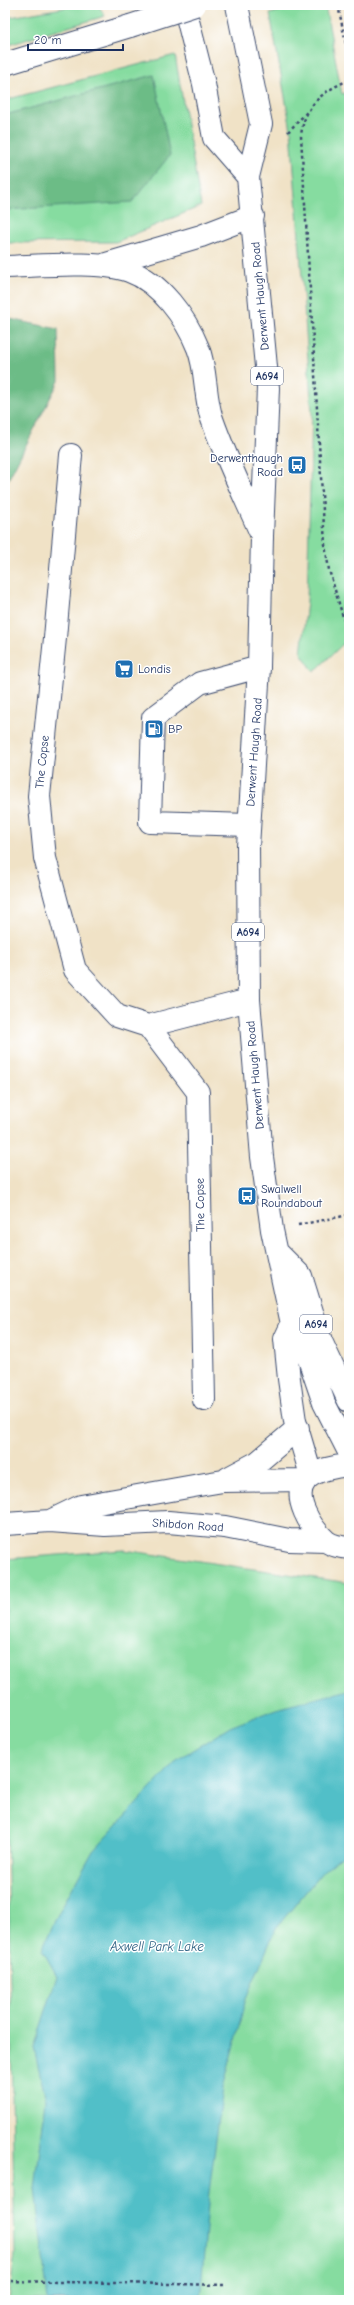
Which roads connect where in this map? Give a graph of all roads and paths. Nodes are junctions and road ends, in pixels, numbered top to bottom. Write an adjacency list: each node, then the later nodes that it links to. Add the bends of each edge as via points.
1 (184, 5): 8 (main road, via 204,84 214,138)
2 (195, 5): 6 (main road, bridge)
3 (237, 5): 8 (main road, A694, via 261,124)
4 (338, 5): 5 (path)
5 (349, 59)
6 (5, 64)
7 (349, 80): 14 (path, via 327,89 319,97 308,111 301,136 325,545 329,570)
8 (248, 177): 9 (main road, Derwent Haugh Road / A694)
9 (253, 216): 11 (main road, via 201,236); 13 (main road, Derwent Haugh Road / A694, via 268,388)
10 (5, 266): 11 (main road)
11 (102, 266): 13 (main road, via 129,271 150,282 166,298 189,330 198,348 212,418)
12 (71, 455): 18 (main road, The Copse, via 39,796 45,858 75,970 117,1016)
13 (262, 536): 15 (main road, Derwent Haugh Road / A694)
14 (349, 637)
15 (259, 667): 16 (main road, Derwent Haugh Road / A694); 16 (main road, via 200,683 153,718 150,822)
16 (250, 825): 17 (main road, Derwent Haugh Road / A694, via 247,901)
17 (249, 1000): 18 (main road); 20 (main road, Derwent Haugh Road / A694, via 262,1157)
18 (148, 1026): 23 (main road, The Copse, via 198,1092)
19 (349, 1215): 20 (path)
20 (272, 1230): 21 (main road, Derwent Haugh Road / A694)
21 (277, 1252): 22 (main road, Derwent Haugh Road / A694); 24 (main road, A694, via 301,1276 321,1340)
22 (292, 1324): 25 (main road, Derwent Haugh Road / A694, via 286,1339 289,1379); 26 (main road, Derwent Haugh Road / A694, via 301,1336 324,1403)
23 (204, 1400)
24 (349, 1401)
25 (298, 1428): 28 (main road, Derwent Haugh Road / A694); 29 (main road, via 258,1462)
26 (349, 1452)
27 (349, 1465): 28 (main road, Shibdon Road)
28 (308, 1478): 29 (main road, Shibdon Road); 32 (main road, via 300,1489 299,1498 309,1518)
29 (223, 1481): 30 (main road, Shibdon Road, via 115,1498 81,1506)
30 (50, 1521): 31 (main road, Shibdon Road); 32 (main road, Shibdon Road, via 106,1525 190,1523 289,1540)
31 (5, 1524)
32 (326, 1541): 33 (main road, Shibdon Road, via 335,1546)
33 (349, 1548)
34 (5, 2281): 35 (path)
35 (227, 2286)

